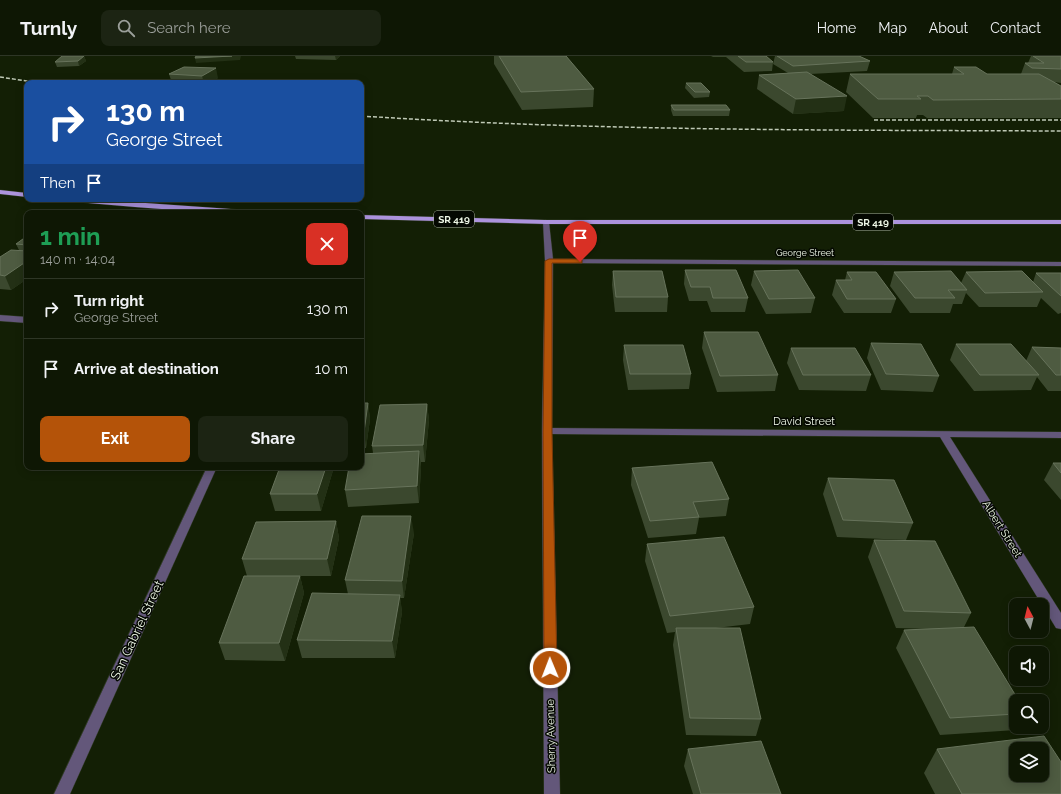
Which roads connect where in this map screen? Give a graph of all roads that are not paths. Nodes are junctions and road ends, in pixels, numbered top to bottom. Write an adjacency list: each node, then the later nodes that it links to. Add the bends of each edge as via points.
1 (0, 192): 2 (main road)
2 (24, 195)
3 (100, 202): 4 (main road)
4 (209, 210)
5 (364, 217): 6 (main road, SR 419)
6 (546, 222): 7 (main road, SR 419); 8 (street, Sherry Avenue)
7 (1061, 222)
8 (549, 261): 9 (street, George Street); 12 (street, Sherry Avenue)
9 (1061, 264)
10 (0, 318): 11 (street)
11 (24, 320)
12 (547, 432): 13 (street, David Street); 18 (street, Sherry Avenue)
13 (943, 434): 14 (street, David Street); 16 (street, Albert Street)
14 (1061, 435)
15 (211, 470): 17 (street, San Gabriel Street)
16 (1061, 624)
17 (62, 794)
18 (552, 794)

